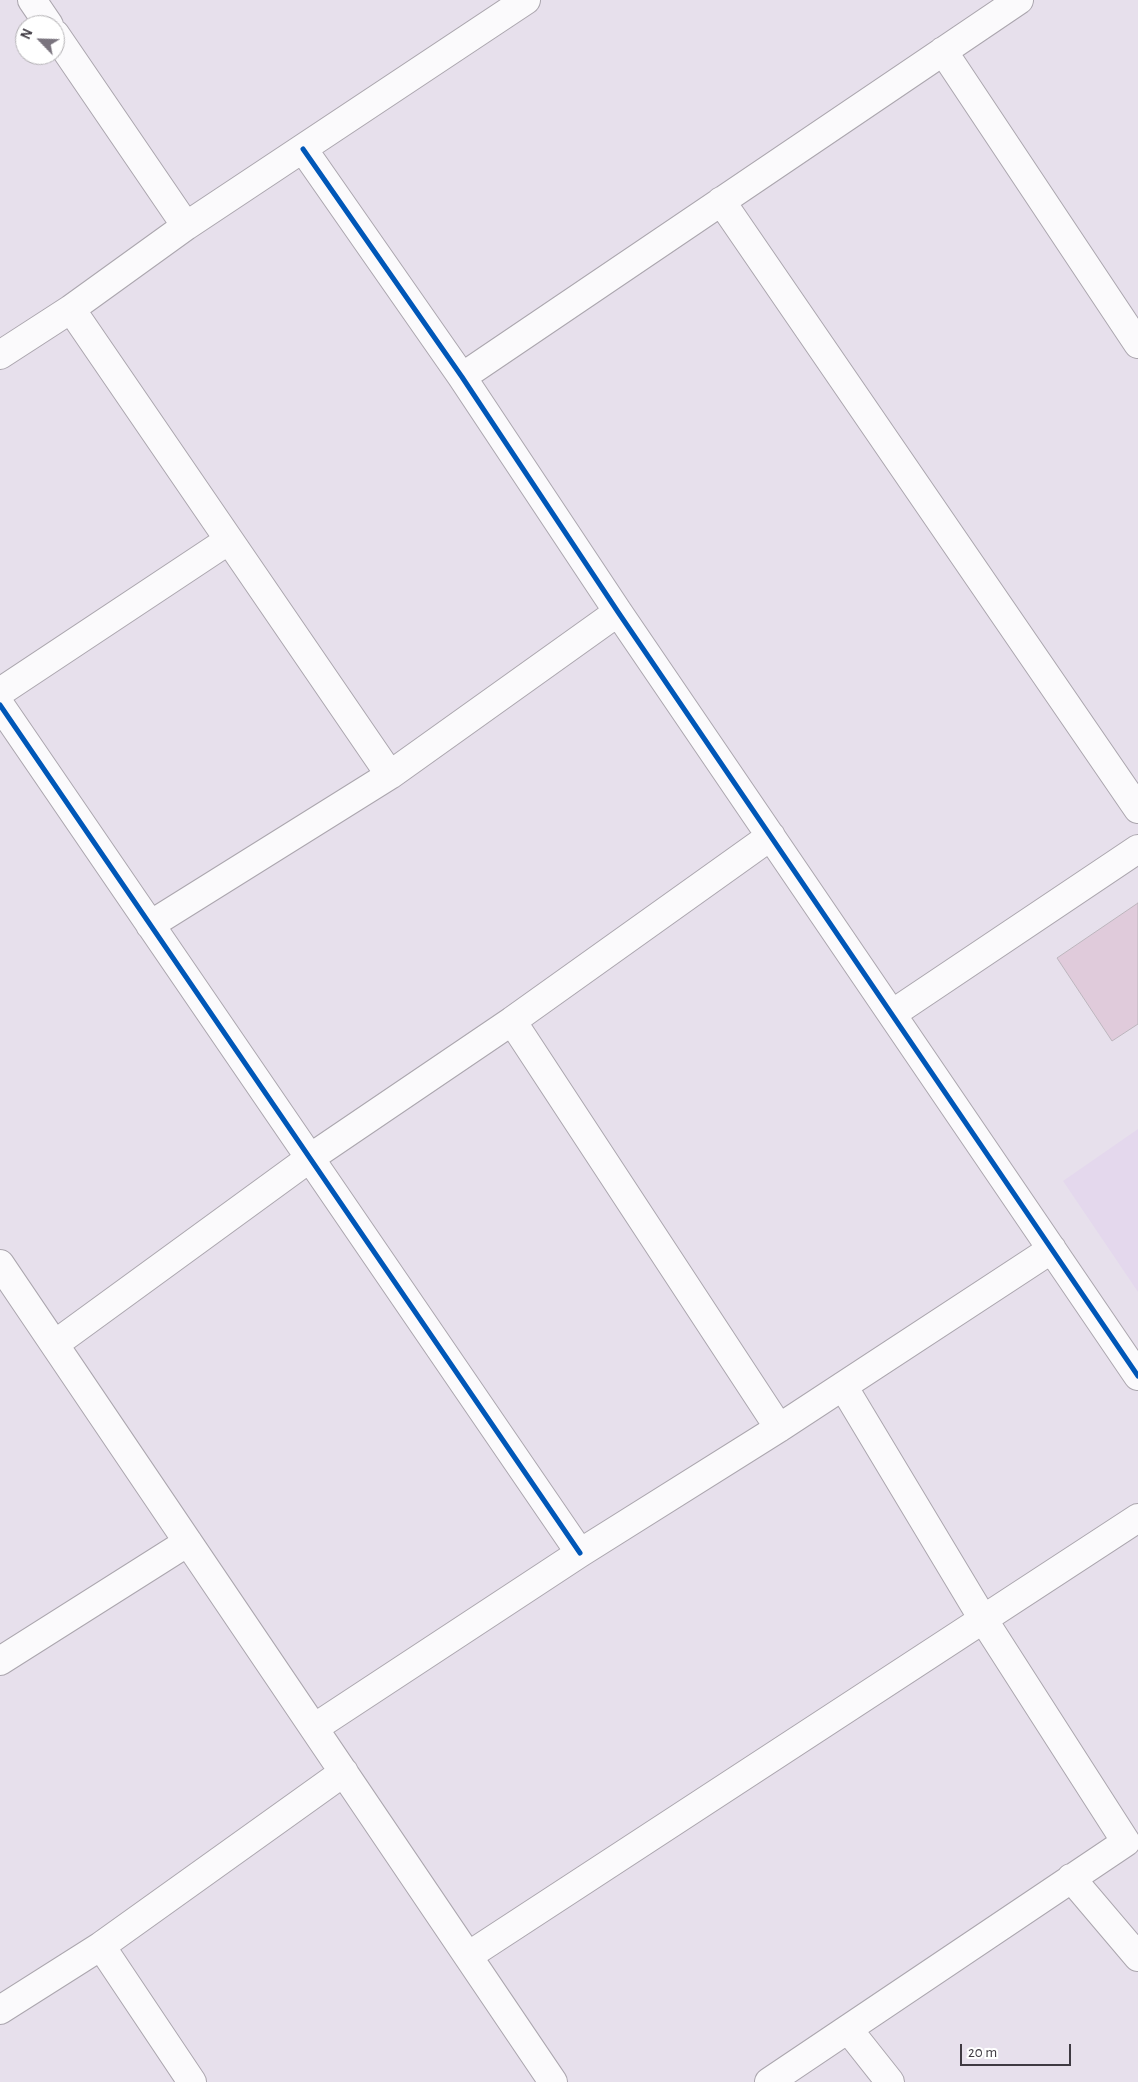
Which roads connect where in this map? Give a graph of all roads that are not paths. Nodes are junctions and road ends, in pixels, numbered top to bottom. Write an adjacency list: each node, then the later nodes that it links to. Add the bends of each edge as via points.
1 (32, 0): 4 (street)
2 (526, 0): 7 (street)
3 (1019, 0): 6 (street)
4 (42, 15)
5 (65, 49): 9 (street)
6 (943, 51): 8 (street); 11 (street)
7 (303, 149): 9 (street); 13 (street)
8 (721, 201): 13 (street); 19 (street)
9 (186, 226): 10 (street)
10 (71, 309): 12 (street); 14 (street)
11 (1138, 344)
12 (0, 356)
13 (462, 377): 15 (street)
14 (229, 540): 16 (street); 18 (street)
15 (618, 612): 18 (street); 20 (street)
16 (0, 692)
17 (0, 705): 22 (street)
18 (390, 776): 22 (street)
19 (1138, 809)
20 (771, 836): 23 (street); 24 (street)
21 (1138, 849): 23 (street)
22 (150, 925): 25 (street)
23 (892, 1014): 26 (street)
24 (512, 1021): 25 (street); 31 (street)
25 (310, 1158): 28 (street); 34 (street)
26 (1052, 1249): 29 (street); 30 (street)
27 (0, 1264): 28 (street)
28 (55, 1344): 33 (street)
29 (1138, 1376)
30 (842, 1386): 31 (street); 35 (street)
31 (779, 1428): 34 (street)
32 (1138, 1518): 35 (street)
33 (188, 1542): 36 (street); 37 (street)
34 (580, 1553): 37 (street)
35 (983, 1618): 39 (street); 42 (street)
36 (0, 1661)
37 (314, 1728): 38 (street)
38 (344, 1772): 41 (street); 42 (street)
39 (1132, 1838): 40 (street)
40 (1071, 1878): 43 (street); 45 (street)
41 (101, 1946): 44 (street); 46 (street)
42 (468, 1956): 47 (street)
43 (1138, 1957)
44 (0, 2010)
45 (848, 2029): 48 (street); 49 (street)
46 (192, 2082)
47 (553, 2082)
48 (769, 2082)
49 (890, 2082)

